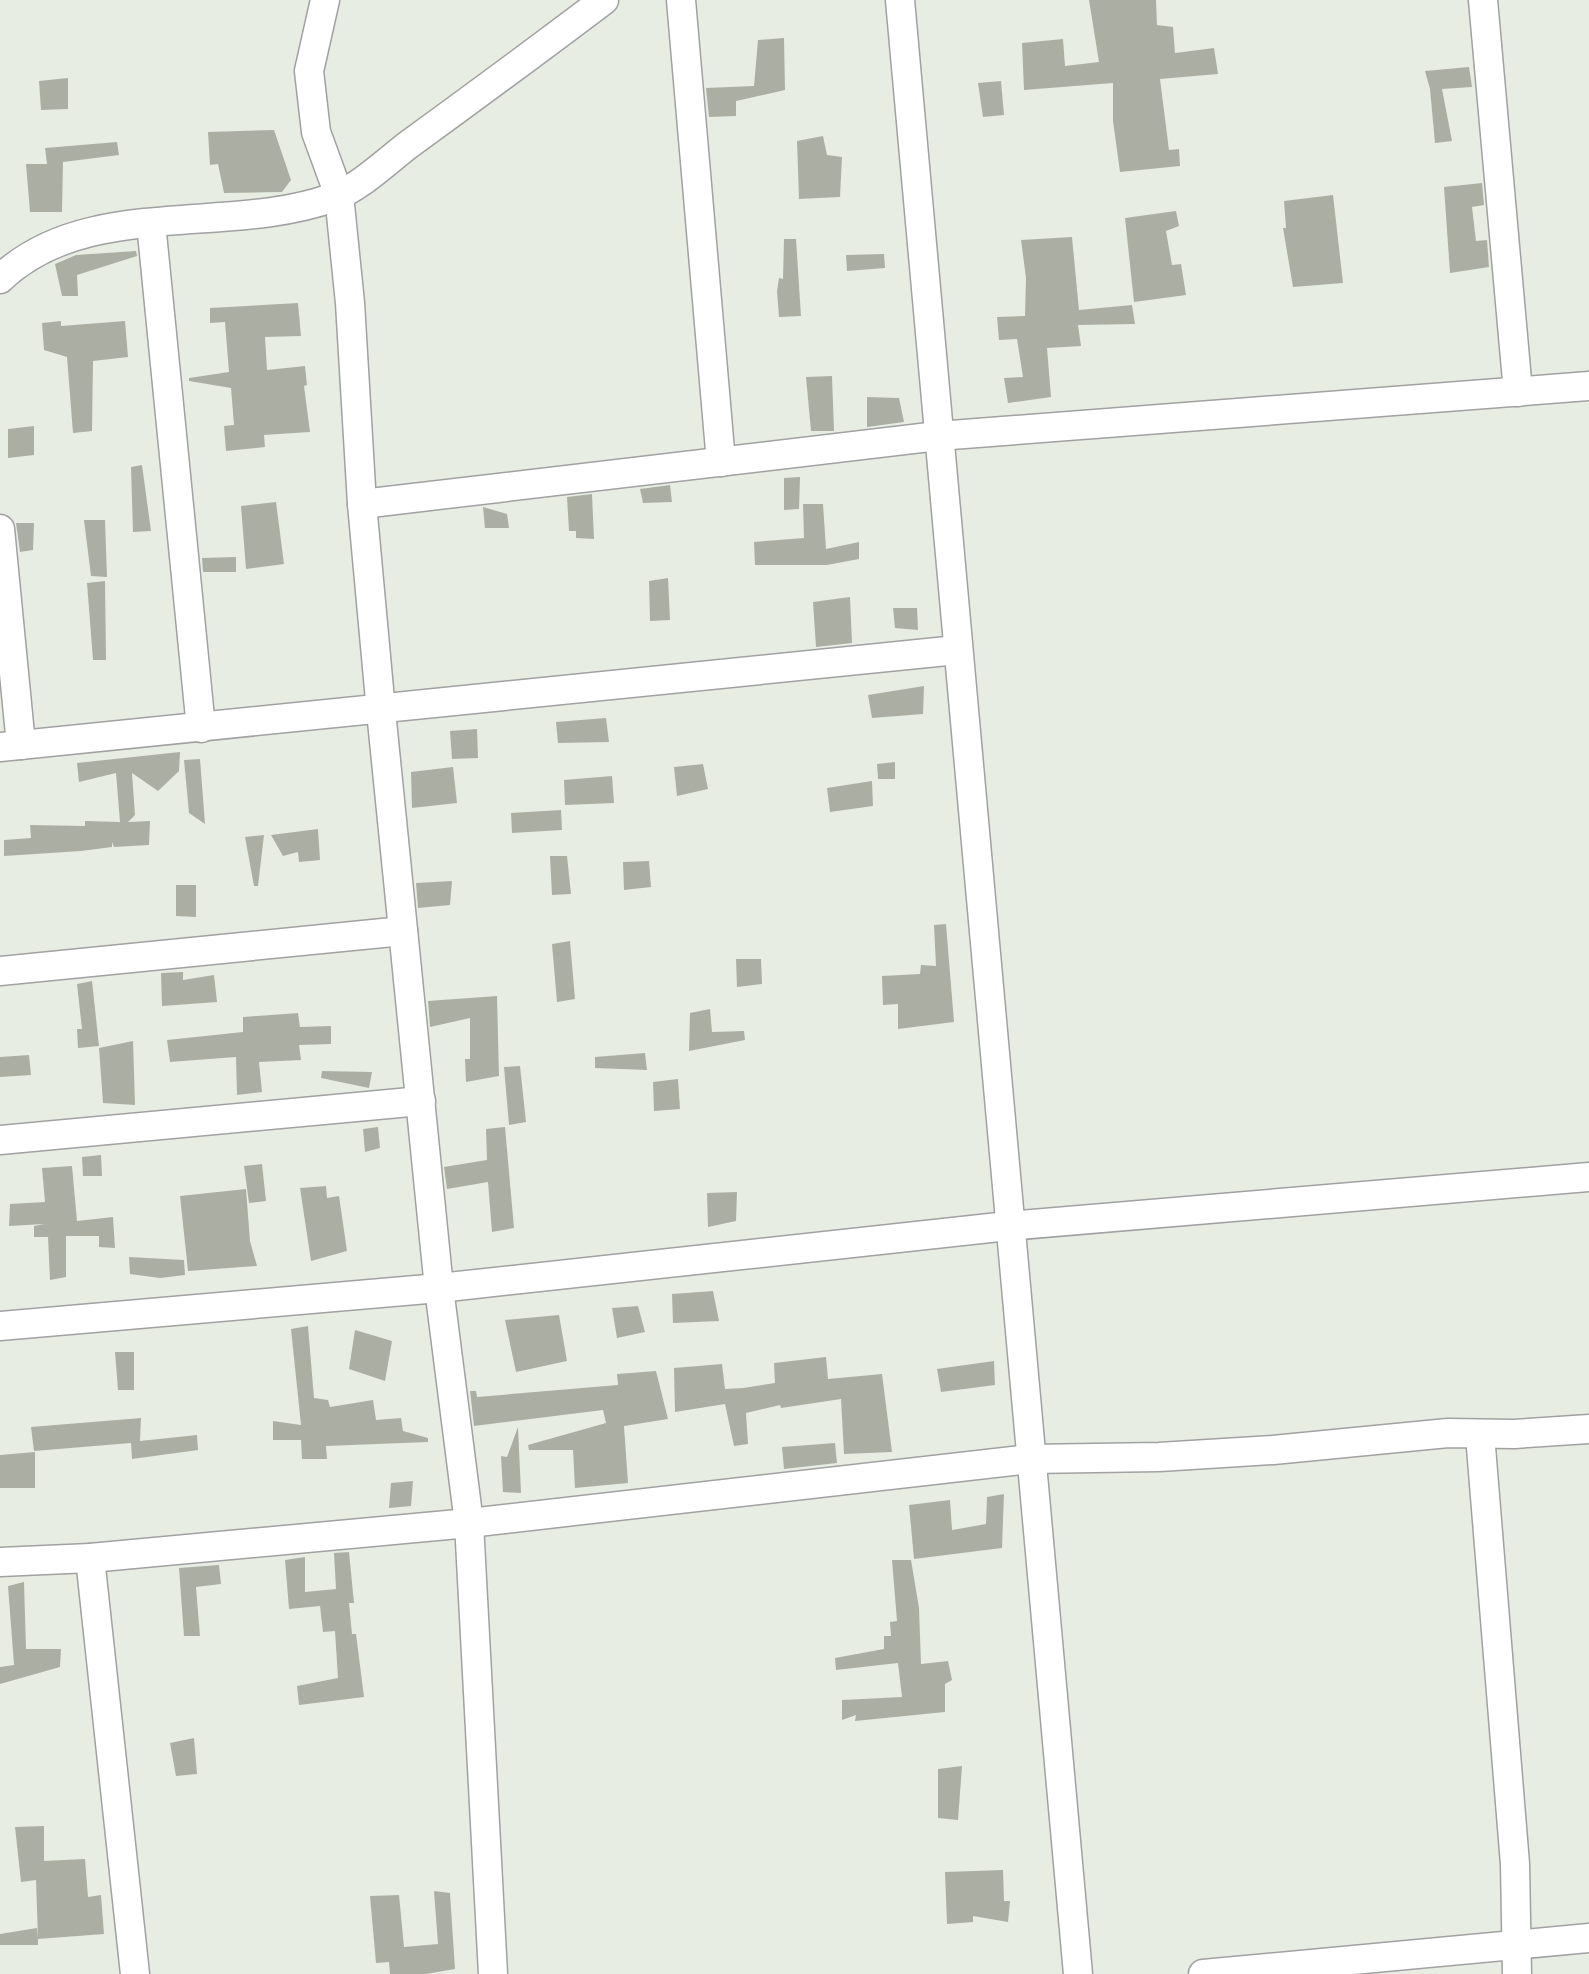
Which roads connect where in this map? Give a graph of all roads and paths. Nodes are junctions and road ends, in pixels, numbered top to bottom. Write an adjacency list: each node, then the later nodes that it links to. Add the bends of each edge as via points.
1 (325, 0): 6 (street, via 309,70 316,132)
2 (604, 0): 6 (street)
3 (681, 0): 12 (street)
4 (900, 0): 11 (street)
5 (1483, 0): 10 (street)
6 (340, 196): 7 (street, via 266,214); 13 (street)
7 (151, 223): 8 (street, via 62,240 17,262); 17 (street)
8 (0, 279)
9 (1589, 386): 10 (street)
10 (1518, 392): 11 (street)
11 (938, 436): 12 (street); 15 (street)
12 (721, 462): 13 (street)
13 (362, 504): 16 (street)
14 (0, 529): 18 (street)
15 (957, 650): 16 (street); 24 (street)
16 (381, 711): 17 (street); 19 (street)
17 (201, 728): 18 (street)
18 (10, 746)
19 (403, 931): 20 (street); 21 (street)
20 (0, 971)
21 (421, 1101): 22 (street); 25 (street)
22 (0, 1140)
23 (1589, 1176): 24 (street)
24 (1008, 1226): 25 (street); 29 (street)
25 (439, 1288): 26 (street); 30 (street)
26 (0, 1326)
27 (1589, 1429): 28 (street)
28 (1480, 1435): 29 (street); 34 (street, via 1515,1864)
29 (1030, 1459): 30 (street); 37 (street)
30 (469, 1523): 31 (street); 36 (street)
31 (90, 1558): 32 (street); 35 (street)
32 (0, 1562)
33 (1589, 1938): 34 (street)
34 (1515, 1944): 38 (street); 39 (street)
35 (135, 1974)
36 (494, 1974)
37 (1078, 1974)
38 (1203, 1974)
39 (1517, 1974)

